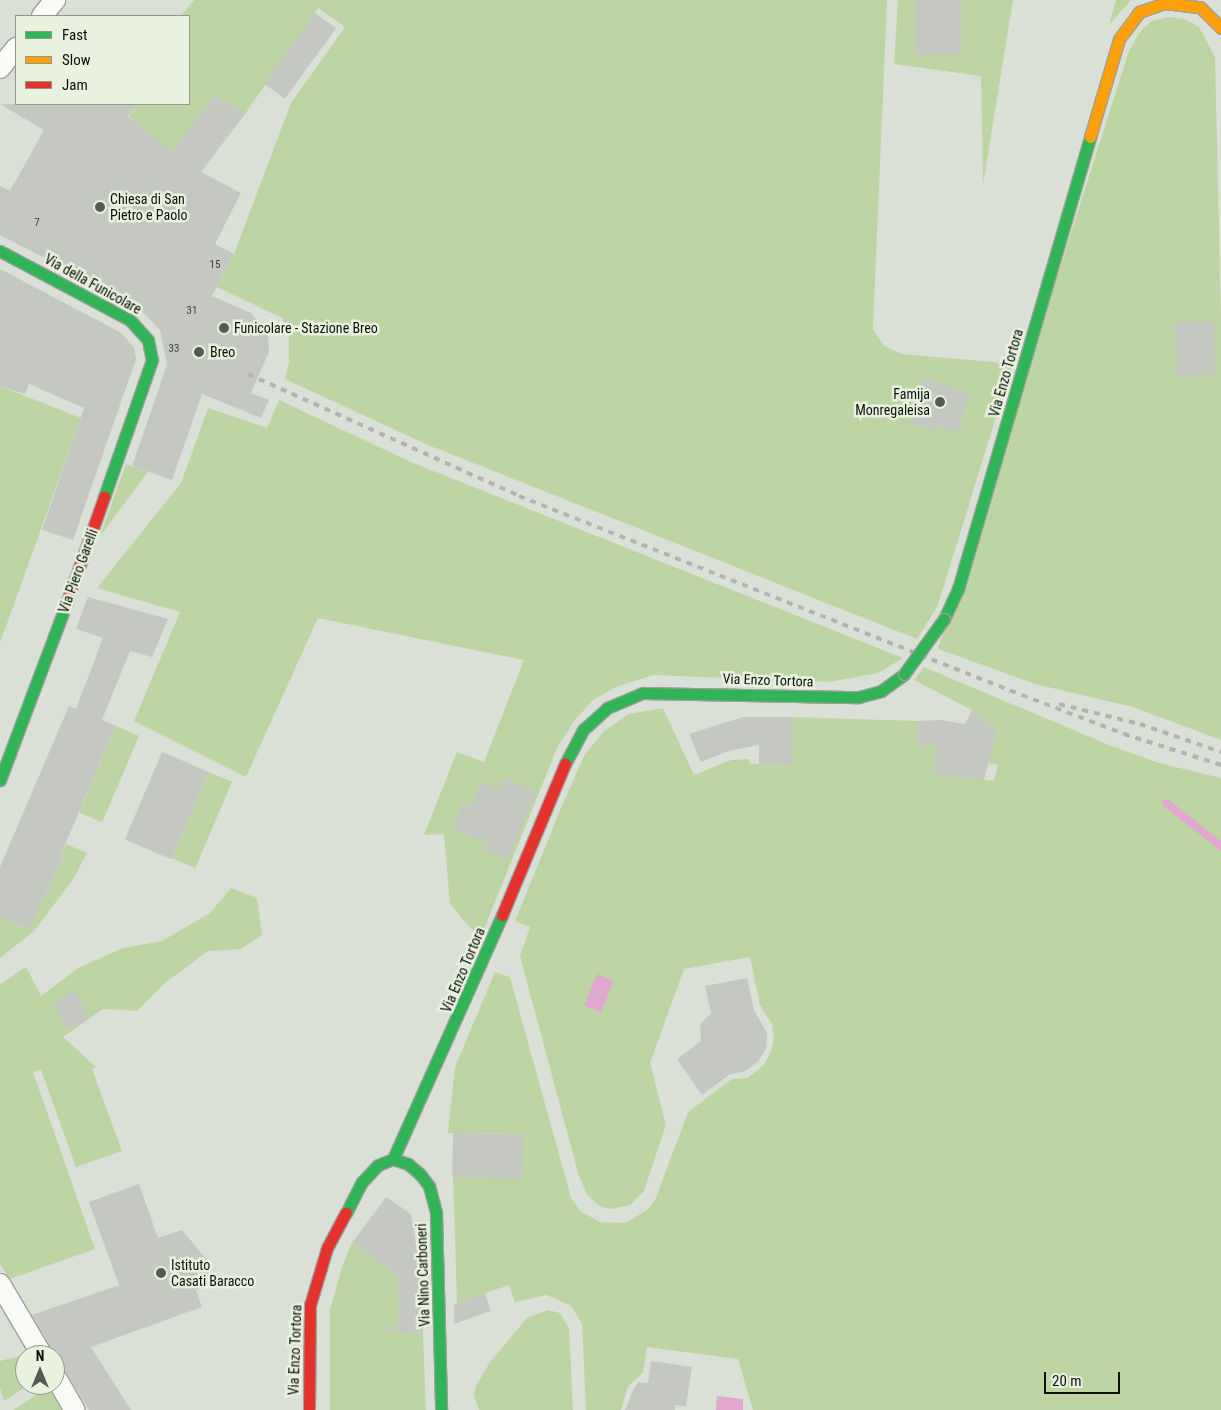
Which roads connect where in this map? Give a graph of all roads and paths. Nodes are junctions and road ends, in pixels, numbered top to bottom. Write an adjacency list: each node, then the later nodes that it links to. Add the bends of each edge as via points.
1 (55, 0): 2 (street)
2 (43, 15)
3 (1221, 28): 9 (street, Via Enzo Tortora, bridge, via 1200,7 1166,3 1140,12 1119,39 958,589 944,619 904,674 881,691 859,697 656,692 633,695 598,715 580,736 563,767 486,957)
4 (15, 49): 5 (street)
5 (0, 68)
6 (0, 251): 7 (street, Via della Funicolare, via 130,320 148,340)
7 (152, 360): 8 (street, Via Piero Garelli)
8 (0, 780)
9 (393, 1160): 14 (street, Via Enzo Tortora, via 378,1165 362,1182 320,1268 308,1328); 15 (street, Via Nino Carboneri, via 408,1164 420,1174 428,1186 436,1213)
10 (0, 1284): 11 (street)
11 (36, 1345)
12 (65, 1393): 13 (street)
13 (75, 1410)
14 (309, 1410)
15 (441, 1410)

